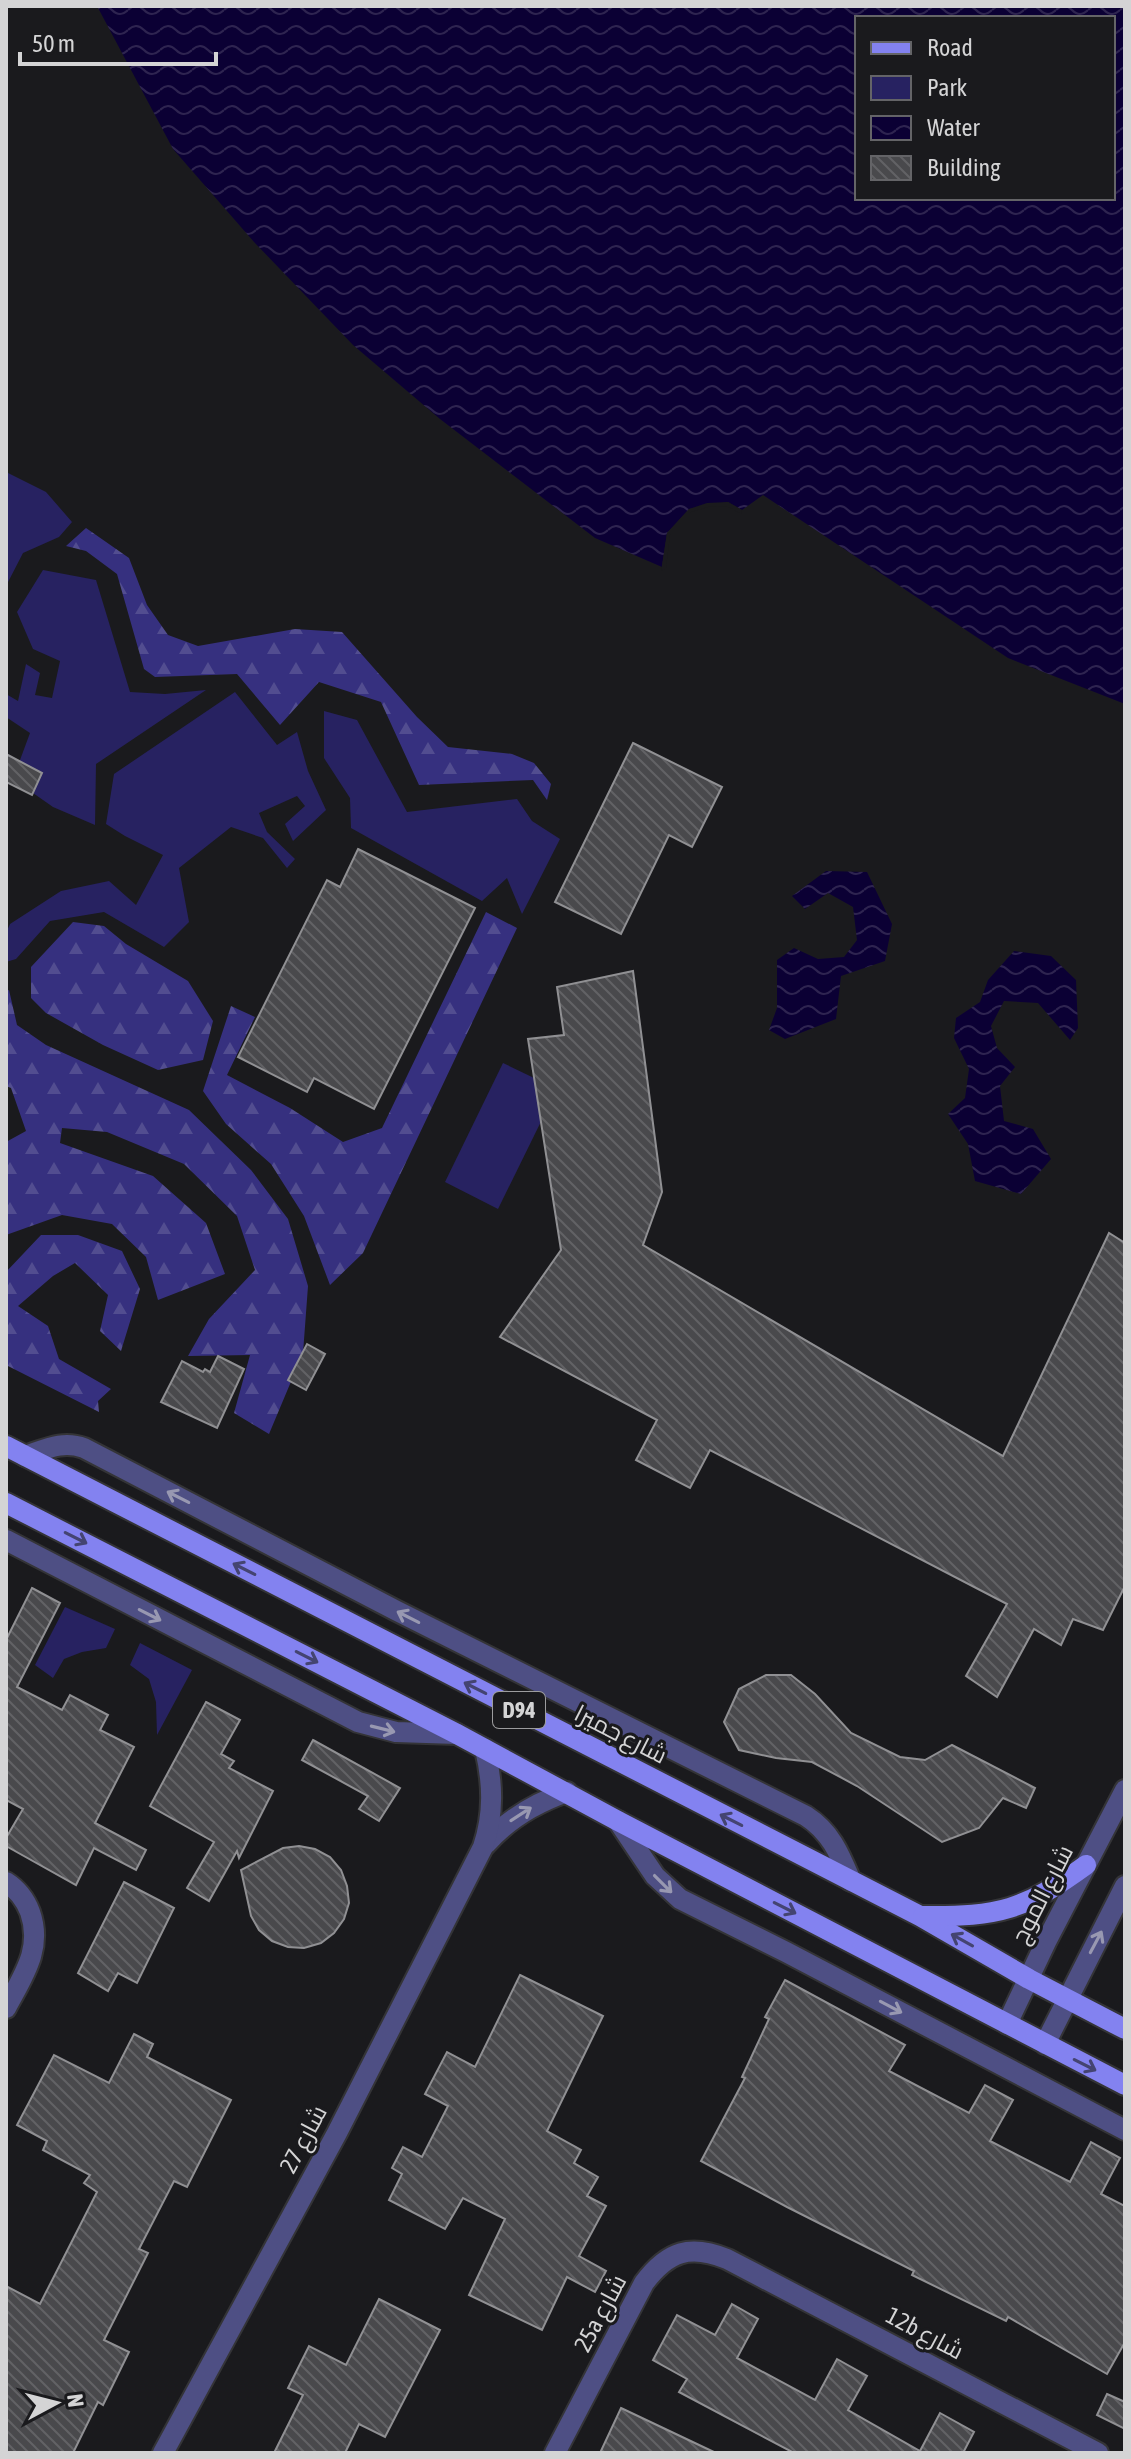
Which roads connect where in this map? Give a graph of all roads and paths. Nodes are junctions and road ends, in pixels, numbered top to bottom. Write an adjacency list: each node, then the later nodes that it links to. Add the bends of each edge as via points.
1 (6, 1446): 2 (main road, شارع جميرا / D94)
2 (25, 1456): 12 (main road, شارع جميرا / D94, one-way to 2); 12 (street, one-way to 2, via 828,1835 806,1816 84,1448 61,1444)
3 (6, 1503): 5 (main road, D94, one-way to 5)
4 (6, 1540): 5 (street, one-way to 5, via 358,1722 396,1732)
5 (457, 1734): 6 (main road, D94)
6 (485, 1749): 8 (main road, D94); 10 (street, شارع 27, via 492,1794)
7 (1125, 1790): 11 (street, شارع الموج)
8 (567, 1792): 9 (main road, D94); 10 (street, شارع 27, one-way to 8, via 524,1811)
9 (618, 1821): 19 (main road, D94, one-way to 19); 23 (street, one-way to 23, via 655,1876 680,1899)
10 (483, 1847): 25 (street, شارع 27, via 337,2133)
11 (1086, 1865): 15 (main road, via 1050,1891 1013,1908 987,1915); 16 (street, شارع الموج)
12 (851, 1881): 15 (main road, شارع جميرا / D94)
13 (6, 1882): 18 (street, via 27,1904 35,1939 29,1964)
14 (1125, 1886): 17 (street, one-way to 14)
15 (920, 1916): 16 (main road, شارع جميرا / D94, one-way to 15)
16 (1029, 1979): 17 (main road, شارع جميرا / D94); 19 (street, شارع الموج)
17 (1068, 2000): 20 (main road, شارع جميرا / D94); 21 (street)
18 (6, 2008)
19 (1007, 2024): 21 (main road, D94)
20 (1125, 2029)
21 (1045, 2044): 22 (main road, D94, one-way to 22)
22 (1125, 2085)
23 (1125, 2130)
24 (727, 2259): 26 (street, 25a شارع, via 690,2251 656,2267); 27 (street, 12b شارع)
25 (163, 2453)
26 (555, 2453)
27 (1098, 2453)

